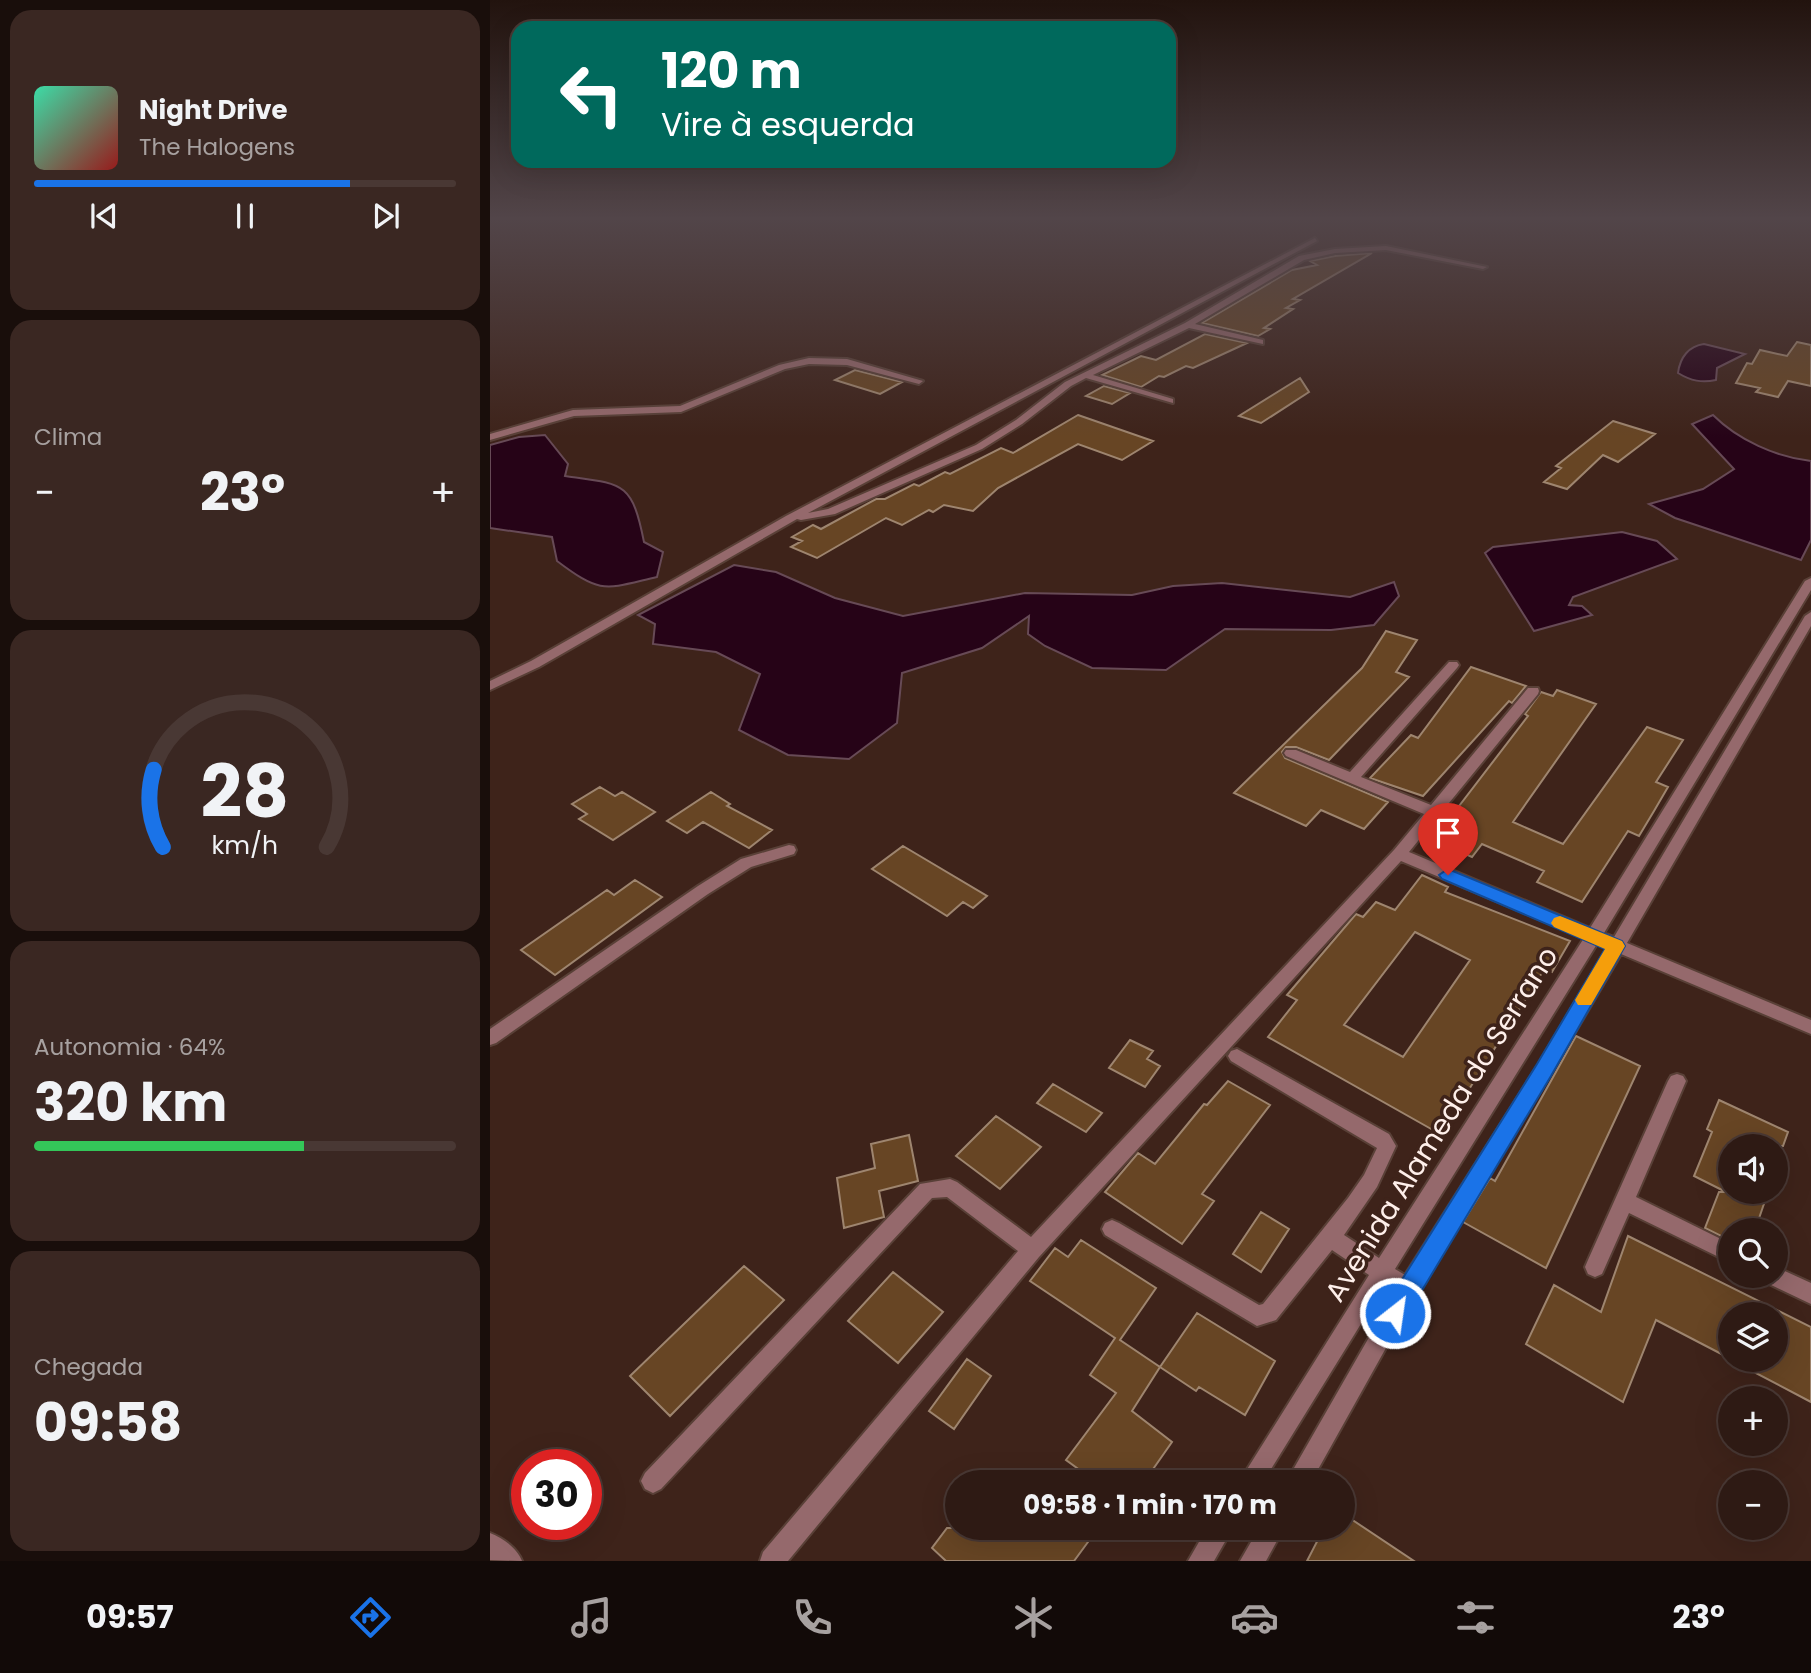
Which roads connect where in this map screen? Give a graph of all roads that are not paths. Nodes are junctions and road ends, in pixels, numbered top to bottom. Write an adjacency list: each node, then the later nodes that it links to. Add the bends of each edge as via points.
1 (1217, 292): 9 (street)
2 (1244, 292): 3 (street)
3 (1188, 325): 4 (street); 5 (street)
4 (1260, 342)
5 (1083, 375): 7 (street); 9 (street, via 979,447 831,512)
6 (919, 381): 8 (street, via 847,362 809,361 681,409 573,413)
7 (1170, 401)
8 (490, 437)
9 (790, 518): 13 (street)
10 (1811, 581): 20 (street, Avenida Alameda do Serrano)
11 (1811, 616): 21 (street)
12 (1453, 665): 16 (street)
13 (490, 686)
14 (1533, 691): 17 (street)
15 (1291, 753): 16 (street)
16 (1352, 778): 17 (street)
17 (1434, 812): 19 (street)
18 (789, 850): 23 (street, via 747,863 703,890)
19 (1399, 854): 20 (street); 30 (street)
20 (1593, 937): 21 (street); 32 (street, Avenida Alameda do Serrano)
21 (1616, 946): 22 (street); 34 (street)
22 (1811, 1027)
23 (490, 1038)
24 (1237, 1056): 28 (street, via 1387,1146 1380,1164)
25 (1678, 1081): 26 (street)
26 (1626, 1202): 29 (street); 31 (street)
27 (1112, 1228): 28 (street, via 1257,1316 1269,1313)
28 (1330, 1237): 32 (street)
29 (1718, 1248)
30 (1032, 1250): 38 (street, via 950,1188 927,1190); 43 (street)
31 (1595, 1267)
32 (1384, 1273): 34 (street); 36 (street, Avenida Alameda do Serrano)
33 (1788, 1283): 35 (street)
34 (1408, 1289): 37 (street)
35 (1811, 1294)
36 (1258, 1470)
37 (1305, 1470)
38 (653, 1481)
39 (1213, 1540): 44 (street)
40 (1265, 1540): 45 (street)
41 (490, 1545): 42 (street)
42 (510, 1561)
43 (772, 1561)
44 (1200, 1561)
45 (1252, 1561)

